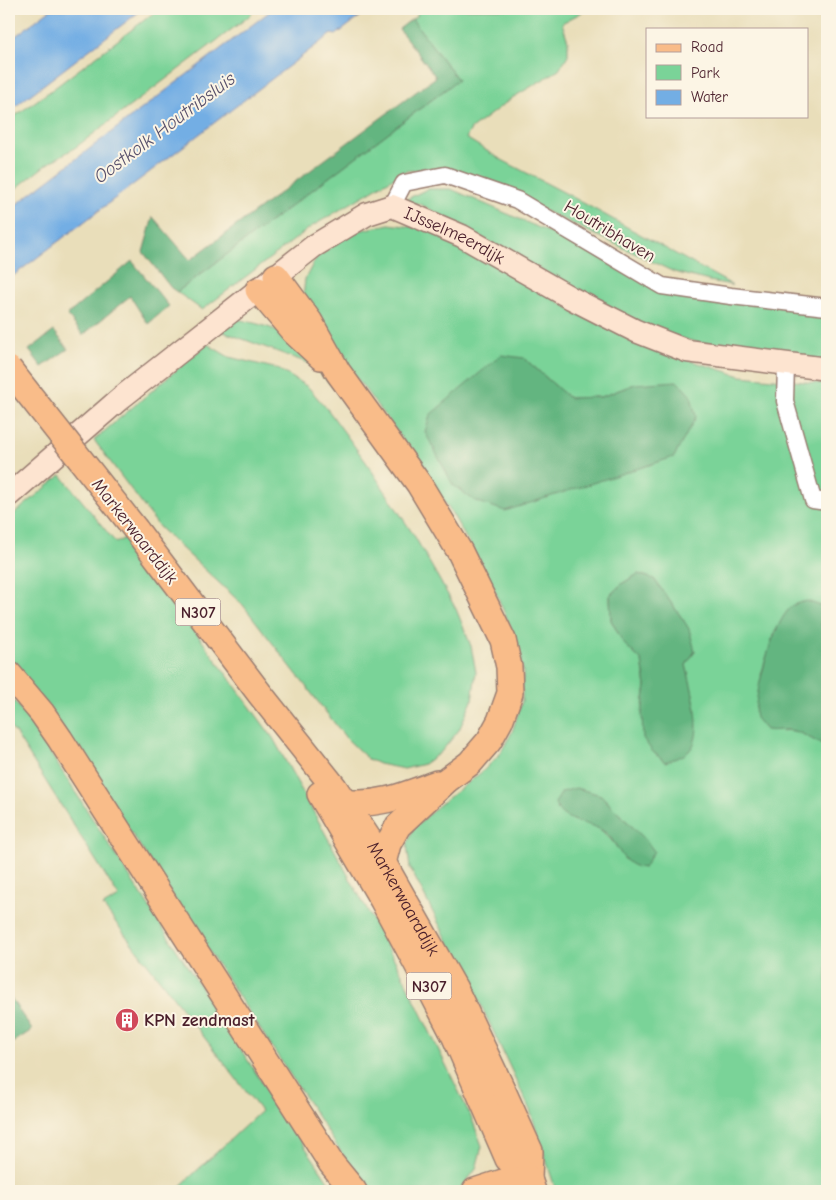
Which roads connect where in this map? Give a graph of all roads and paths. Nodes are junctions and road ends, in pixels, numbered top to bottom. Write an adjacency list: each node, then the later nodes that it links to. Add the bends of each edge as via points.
1 (392, 206): 2 (street, IJsselmeerdijk, via 367,214 314,246); 3 (street, Houtribhaven, via 404,183 445,175 517,200 662,286); 4 (street, IJsselmeerdijk, via 462,236 636,331 687,351)
2 (267, 283): 7 (street, IJsselmeerdijk, via 122,397); 11 (main road, via 294,332 338,372 419,484 460,552 503,640 510,693 500,721 489,741 470,763)
3 (827, 307)
4 (786, 365): 6 (street, IJsselmeerdijk); 8 (street, via 785,401 814,500)
5 (9, 369): 10 (main road, Markerwaarddijk / N307, bridge)
6 (827, 369)
7 (9, 495)
8 (827, 502)
9 (9, 674): 15 (main road, via 60,739 331,1163)
10 (260, 694): 12 (main road, Markerwaarddijk / N307); 14 (main road, Markerwaarddijk / N307, via 354,849 427,983 455,1037 508,1159)
11 (447, 780): 12 (main road, via 384,801); 13 (main road, via 398,826 388,844)
12 (345, 802): 13 (main road, Markerwaarddijk / N307)
13 (383, 863): 14 (main road, Markerwaarddijk / N307, via 455,990 503,1091 530,1151)
14 (531, 1185): 16 (main road, via 503,1182)
15 (354, 1191)
16 (475, 1191)

